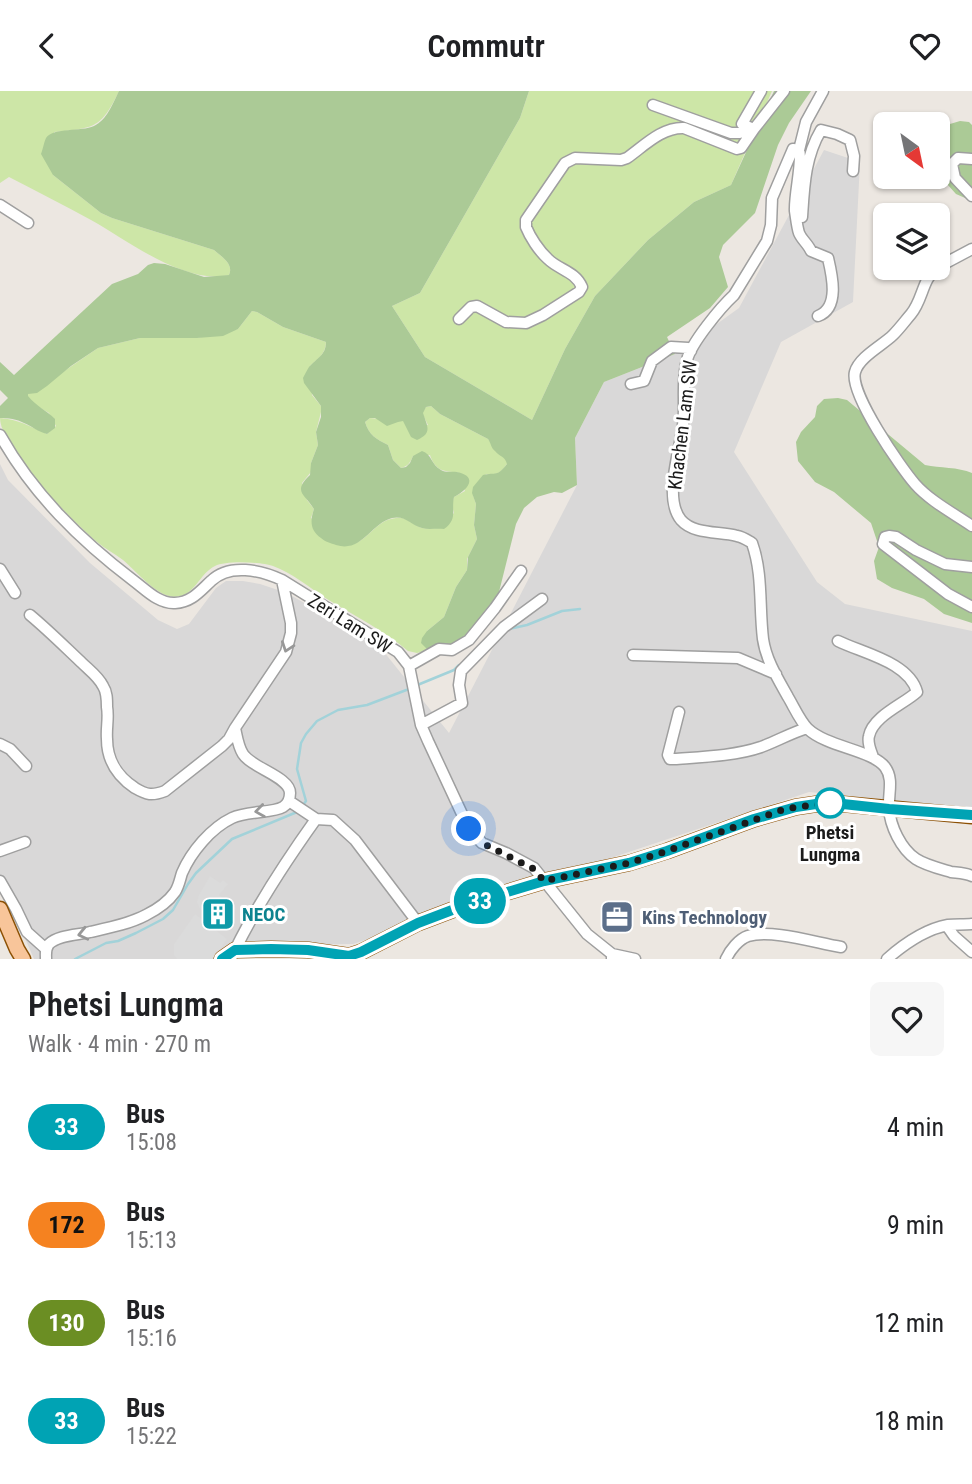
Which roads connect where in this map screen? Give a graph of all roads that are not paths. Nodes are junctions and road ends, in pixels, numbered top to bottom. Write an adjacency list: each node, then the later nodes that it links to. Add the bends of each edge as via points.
1 (761, 91): 5 (street, via 742,124)
2 (784, 91): 5 (street)
3 (823, 91): 6 (street, Khachen Lam SW, via 806,121)
4 (653, 105): 5 (street, via 731,133)
5 (750, 127): 17 (street, via 737,149 675,128 621,160 575,158 565,163 526,227 548,260 579,279 579,292 526,323 506,322 477,306)
6 (799, 149): 12 (street); 18 (street, Khachen Lam SW, via 793,149 772,198 771,225 760,255)
7 (972, 159): 9 (street, via 952,164 955,178)
8 (853, 171): 12 (street, via 850,140 821,130 812,145 802,222)
9 (972, 196)
10 (0, 205): 11 (street)
11 (28, 223)
12 (797, 224): 16 (street, via 811,251 828,258 833,276 831,303)
13 (972, 249): 14 (street)
14 (950, 260)
15 (927, 280): 21 (street, via 915,310 858,366 855,383 883,439 916,485)
16 (818, 316)
17 (459, 319)
18 (691, 351): 19 (street, via 671,347 652,362 644,381); 33 (street, Khachen Lam SW, via 674,507 692,528 741,536 751,543 759,569 764,641)
19 (631, 384)
20 (0, 435): 25 (street, Zeri Lam SW, via 57,514 93,549 158,599 186,601 225,571 246,570)
21 (972, 526)
22 (972, 567): 28 (street, via 945,564 896,537 885,537 883,544)
23 (0, 569): 26 (street)
24 (521, 571): 32 (street, via 469,640 452,650 439,649)
25 (282, 580): 32 (street, Zeri Lam SW, via 392,648); 36 (street, one-way to 36, via 291,623 286,652)
26 (15, 593)
27 (542, 599): 35 (street, via 504,627 461,671 462,703)
28 (972, 607)
29 (30, 614): 36 (street, via 99,678 106,690 106,740 112,764 142,792 155,795 165,791 222,746)
30 (838, 641): 40 (street, via 903,672 915,684 917,692 876,723 869,735)
31 (634, 655): 33 (street, via 738,657)
32 (409, 666): 35 (street, Zeri Lam SW)
33 (776, 674): 37 (street, Khachen Lam SW)
34 (679, 712): 37 (street, via 668,755 674,759 760,747)
35 (421, 725): 50 (street, Zeri Lam SW, via 469,829 482,843 534,869)
36 (235, 728): 42 (street, via 242,753 288,784)
37 (809, 730): 39 (street); 40 (street)
38 (0, 744): 41 (street)
39 (734, 757)
40 (873, 757): 43 (street, via 889,773)
41 (26, 766)
42 (293, 804): 45 (street); 58 (street, one-way to 58, via 247,813 216,829 188,862 174,894 152,912 58,939 50,943)
43 (889, 809): 44 (main road); 48 (street, via 899,840 917,860); 50 (main road, via 826,803 796,807 629,863)
44 (972, 815)
45 (312, 817): 52 (street, via 333,820 355,840); 56 (street)
46 (24, 842): 47 (street)
47 (0, 851)
48 (972, 876)
49 (0, 881): 58 (street, via 27,932)
50 (544, 881): 52 (main road); 60 (street, Zeri Lam SW)
51 (0, 909): 59 (main road)
52 (418, 923): 56 (main road, via 349,956 308,950)
53 (972, 924): 54 (street)
54 (947, 926): 57 (street); 64 (street, via 903,945)
55 (841, 947): 63 (street, via 769,933 747,936)
56 (235, 950): 61 (main road)
57 (972, 952)
58 (46, 954)
59 (19, 956)
60 (612, 957): 62 (street)
61 (222, 959)
62 (635, 959)
63 (726, 959)
64 (887, 959)

